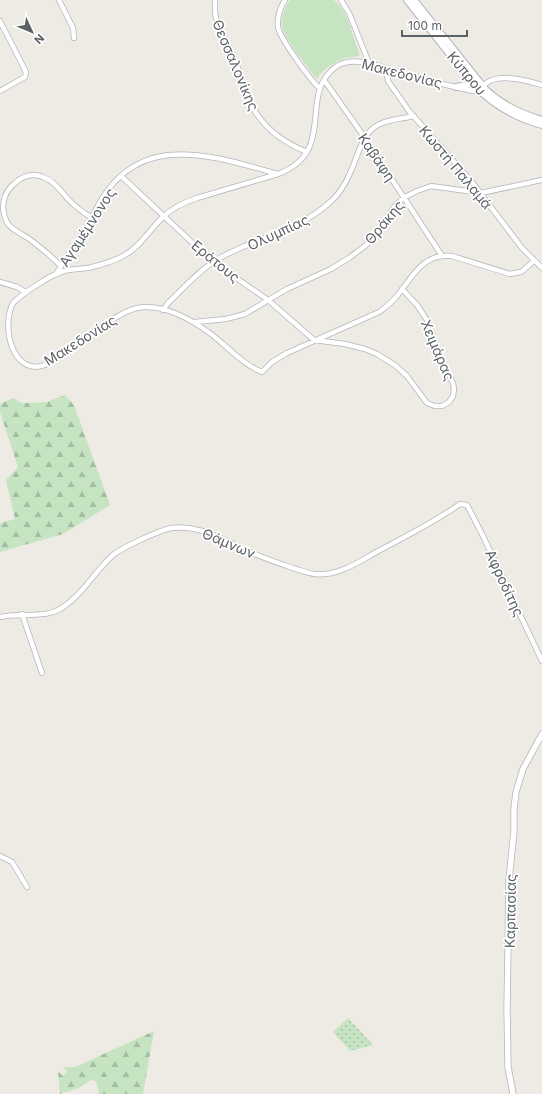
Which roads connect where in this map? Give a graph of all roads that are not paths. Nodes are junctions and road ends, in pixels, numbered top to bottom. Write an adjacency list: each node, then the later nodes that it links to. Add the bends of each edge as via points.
1 (59, 0): 8 (street, via 73,28)
2 (214, 0): 22 (street, Θεσσαλονίκης, via 216,18 253,108 264,124 276,135)
3 (286, 0): 16 (street, via 279,15 279,32)
4 (341, 0): 9 (street, via 349,13)
5 (408, 0): 11 (main road, Κύπρου)
6 (414, 0): 15 (main road, Κύπρου)
7 (0, 21): 17 (street, via 26,72 25,77)
8 (74, 38)
9 (369, 63): 10 (street, Μακεδονίας); 12 (street, Μακεδονίας, via 343,63 333,69)
10 (386, 68): 14 (street, Μακεδονίας); 18 (street, Κωστή Παλαμά, via 388,81)
11 (467, 76): 14 (main road, via 467,85); 15 (main road, Κύπρου)
12 (324, 80): 16 (street, Μακεδονίας); 21 (street, Καβάφη)
13 (542, 85): 15 (street, via 503,78 491,80)
14 (456, 87): 15 (street, Μακεδονίας, via 475,91)
15 (480, 88): 19 (main road, Κύπρου, via 513,109); 20 (main road, Κύπρου, via 488,98 510,113)
16 (320, 89): 22 (street, Μακεδονίας, via 314,132)
17 (0, 91)
18 (414, 116): 21 (street, Ολυμπίας, via 380,124); 26 (street, Κωστή Παλαμά)
19 (542, 120)
20 (542, 125)
21 (365, 138): 27 (street, Καβάφη); 31 (street, Ολυμπίας, via 344,185 324,208 306,220)
22 (307, 152): 23 (street, Μακεδονίας, via 297,164)
23 (278, 174): 24 (street, Αγαμέμνονος, via 229,161 176,154 156,156 141,162); 28 (street, Μακεδονίας, via 192,199)
24 (121, 176): 28 (street, Εράτους); 29 (street, Αγαμέμνονος)
25 (541, 181): 26 (street, Θράκης)
26 (481, 193): 27 (street, Θράκης, via 431,186); 32 (street, Κωστή Παλαμά)
27 (404, 198): 30 (street, Καβάφη); 39 (street, Θράκης, via 394,207 365,246 331,269)
28 (163, 216): 31 (street, Εράτους); 35 (street, Μακεδονίας, via 138,245 126,254 106,263 67,270)
29 (92, 218): 33 (street, Αγαμέμνονος); 33 (street, via 76,207 55,184 43,176 23,177 7,190 2,205 8,224)
30 (442, 256): 32 (street, via 452,256 510,274 521,272); 37 (street, Μακεδονίας, via 422,265)
31 (213, 262): 39 (street, Εράτους); 40 (street, Ολυμπίας)
32 (534, 262): 34 (street, Κωστή Παλαμά)
33 (61, 266): 35 (street, Αγαμέμνονος)
34 (542, 268)
35 (55, 275): 38 (street, Μακεδονίας)
36 (0, 282): 38 (street)
37 (402, 289): 42 (street, Μακεδονίας, via 392,302 379,312); 42 (street, Χειμάρας, via 417,305 428,324 453,383 453,396 445,405 435,406 427,403 407,376 377,354 352,345)
38 (26, 292): 40 (street, Μακεδονίας, via 6,313 3,332 12,354 21,363 32,366 49,363 126,312 144,307)
39 (268, 300): 41 (street, Θράκης, via 239,316); 42 (street, Εράτους)
40 (163, 310): 41 (street, Μακεδονίας)
41 (194, 322): 42 (street, Μακεδονίας, via 262,372 274,360)
42 (314, 340)
43 (467, 505): 44 (street, Θάμνων, via 460,504 343,570 314,574 273,561 194,528 169,529 114,555 77,594 58,609 48,613); 46 (street, Αφροδίτης)
44 (22, 614): 45 (street, Θάμνων); 47 (street)
45 (0, 617)
46 (542, 661)
47 (42, 673)
48 (542, 734): 51 (street, Καρπασίας, via 523,770 514,809 509,880 507,1009 508,1067)
49 (0, 856): 50 (street, via 12,862)
50 (27, 887)
51 (514, 1094)

